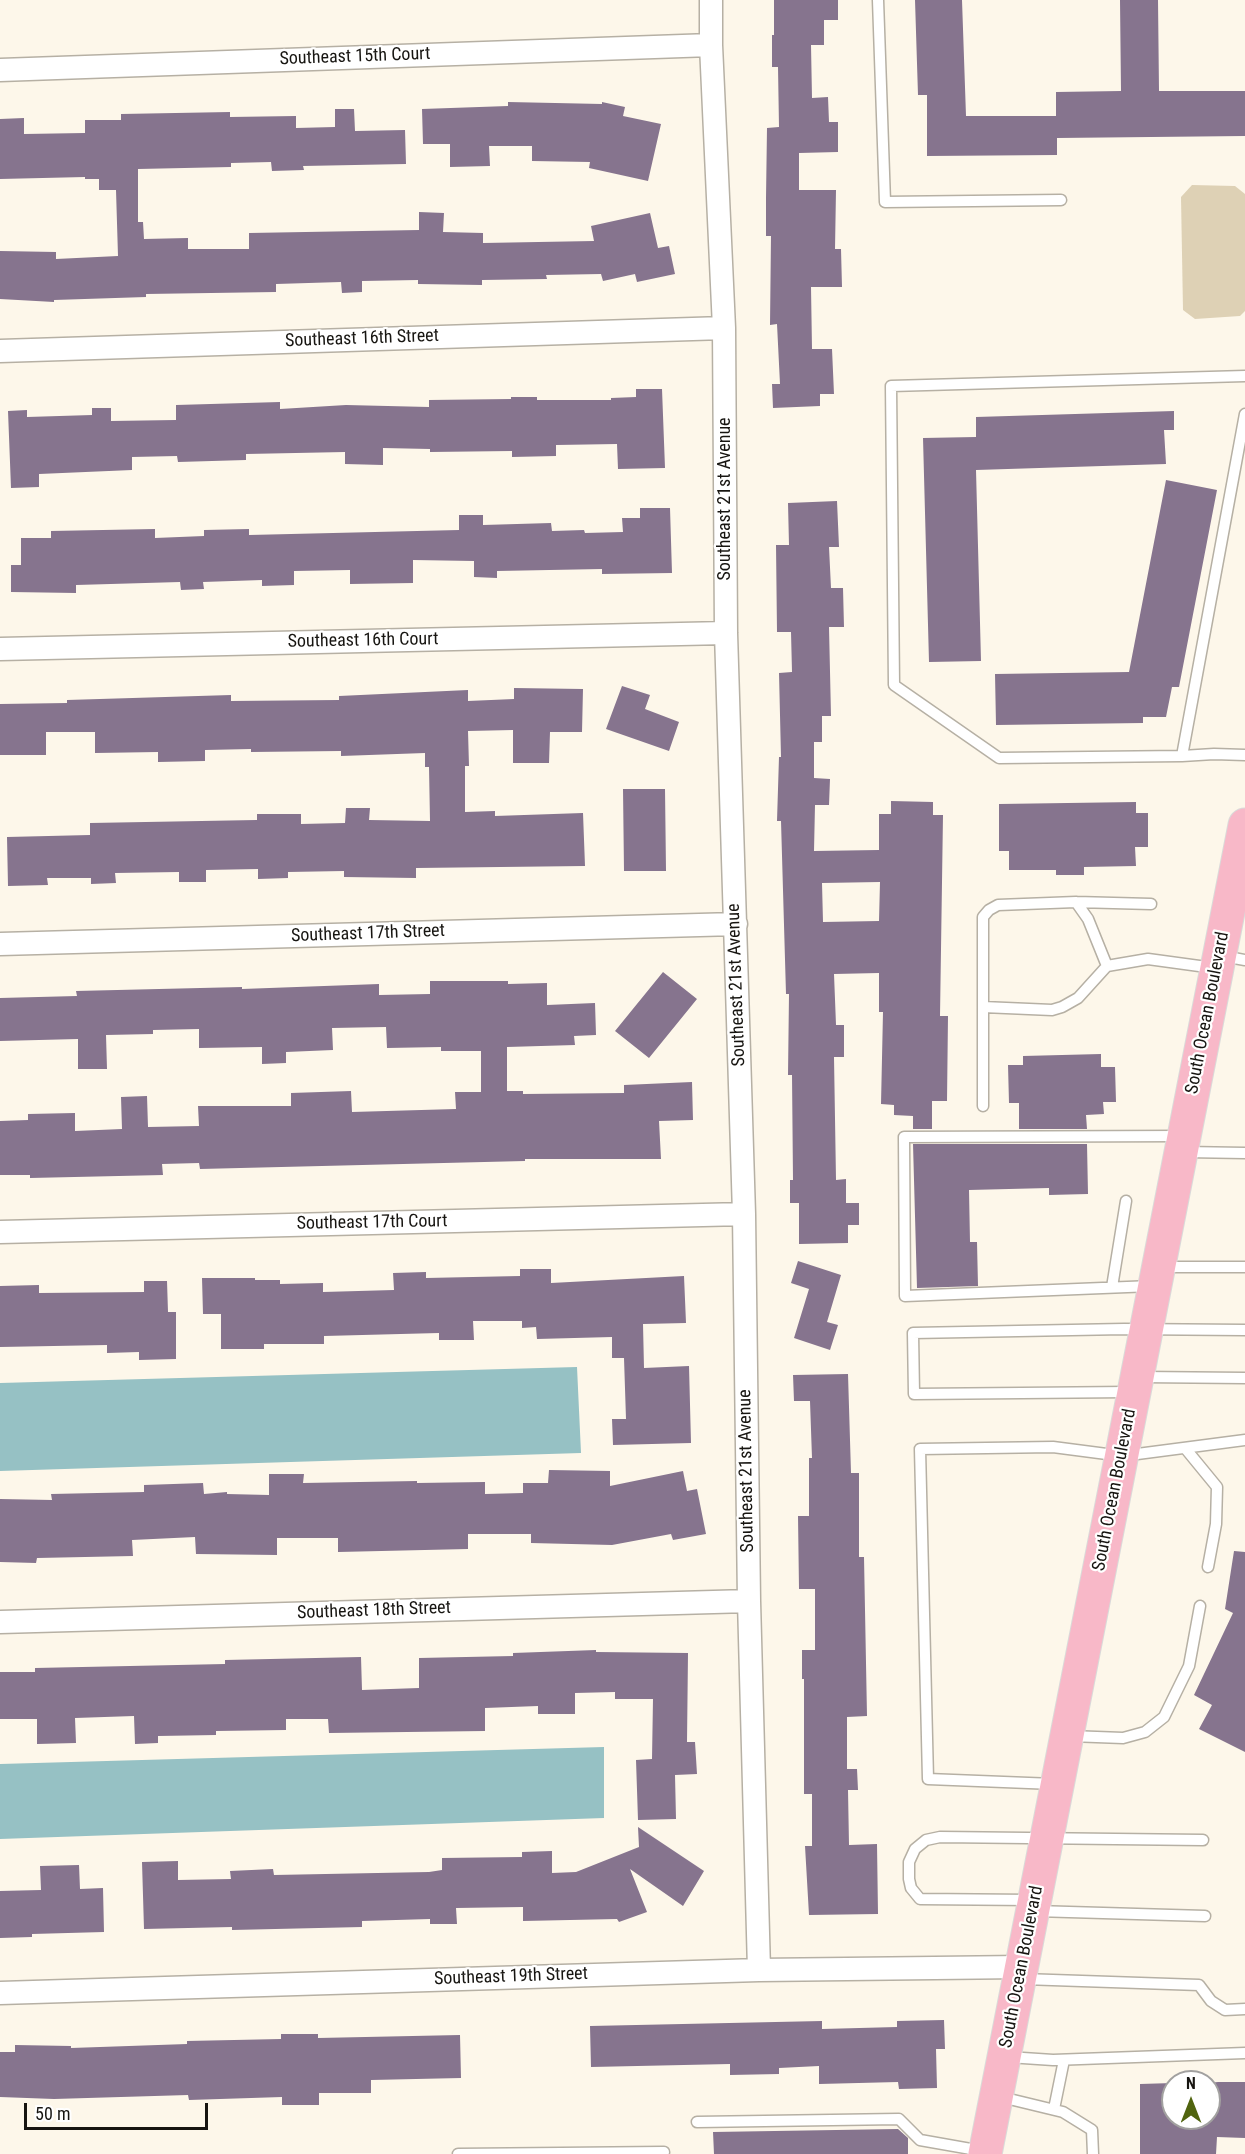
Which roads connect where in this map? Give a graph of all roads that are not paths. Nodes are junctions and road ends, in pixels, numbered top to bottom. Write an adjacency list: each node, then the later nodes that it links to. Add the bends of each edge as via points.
1 (711, 0): 3 (street, Southeast 21st Avenue)
2 (878, 0): 5 (lane, via 885,202)
3 (711, 45): 4 (street, Southeast 15th Court); 6 (street, Southeast 21st Avenue)
4 (0, 70)
5 (1061, 200)
6 (724, 328): 7 (street, Southeast 16th Street); 10 (street, Southeast 21st Avenue)
7 (0, 351)
8 (1245, 376): 13 (lane, via 891,386 894,685 999,758)
9 (1245, 414): 13 (lane)
10 (726, 633): 11 (street, Southeast 16th Court); 17 (street, Southeast 21st Avenue)
11 (0, 649)
12 (1245, 755): 13 (lane)
13 (1182, 756)
14 (1245, 825): 19 (main road, South Ocean Boulevard)
15 (1076, 902): 16 (lane); 20 (lane); 21 (lane, via 998,905 982,917)
16 (1151, 904)
17 (736, 924): 18 (street, Southeast 17th Street); 26 (street, Southeast 21st Avenue)
18 (0, 944)
19 (1227, 961): 20 (lane, via 1148,959); 23 (main road, South Ocean Boulevard)
20 (1107, 966): 21 (lane, via 1078,998 1062,1007)
21 (982, 1007): 22 (lane)
22 (983, 1106)
23 (1183, 1144): 24 (lane); 29 (main road, South Ocean Boulevard); 30 (lane, via 904,1137 905,1296)
24 (1245, 1153)
25 (1126, 1202): 30 (lane)
26 (744, 1215): 27 (street, Southeast 17th Court); 39 (street, Southeast 21st Avenue)
27 (0, 1232)
28 (1245, 1267): 29 (lane)
29 (1157, 1276): 30 (lane); 31 (main road, South Ocean Boulevard)
30 (1112, 1287)
31 (1146, 1329): 32 (lane); 34 (main road, South Ocean Boulevard); 34 (lane, via 913,1333 914,1394)
32 (1245, 1330)
33 (1245, 1378): 34 (lane)
34 (1136, 1385): 37 (main road, South Ocean Boulevard)
35 (1245, 1440): 36 (lane)
36 (1185, 1448): 37 (lane); 38 (lane, via 1217,1487 1216,1524)
37 (1122, 1456): 42 (main road, South Ocean Boulevard); 43 (lane, via 1053,1447 920,1449 928,1779)
38 (1208, 1567)
39 (749, 1601): 41 (street, Southeast 18th Street); 48 (street, Southeast 21st Avenue)
40 (1200, 1606): 42 (lane, via 1189,1666 1164,1717 1145,1732 1123,1738)
41 (0, 1622)
42 (1067, 1736): 43 (main road, South Ocean Boulevard)
43 (1058, 1784): 44 (main road, South Ocean Boulevard)
44 (1047, 1838): 45 (lane); 46 (main road, South Ocean Boulevard); 46 (lane, via 940,1837 926,1840 915,1849 909,1862 911,1888 920,1899)
45 (1203, 1840)
46 (1034, 1905): 47 (lane); 49 (main road, South Ocean Boulevard)
47 (1205, 1916)
48 (759, 1970): 49 (street, Southeast 19th Street); 50 (street, Southeast 19th Street)
49 (1021, 1973): 51 (lane, via 1199,1985 1211,2001 1225,2010); 53 (main road, South Ocean Boulevard)
50 (0, 1993)
51 (1245, 2009)
52 (1245, 2053): 54 (lane)
53 (1004, 2057): 54 (lane); 55 (main road, South Ocean Boulevard)
54 (1064, 2060): 56 (lane)
55 (996, 2096): 56 (lane); 59 (main road, South Ocean Boulevard)
56 (1054, 2109): 61 (lane, via 1092,2130)
57 (697, 2122): 59 (lane, via 899,2119 920,2140)
58 (664, 2152): 60 (lane)
59 (985, 2153)
60 (458, 2154)
61 (1093, 2154)

